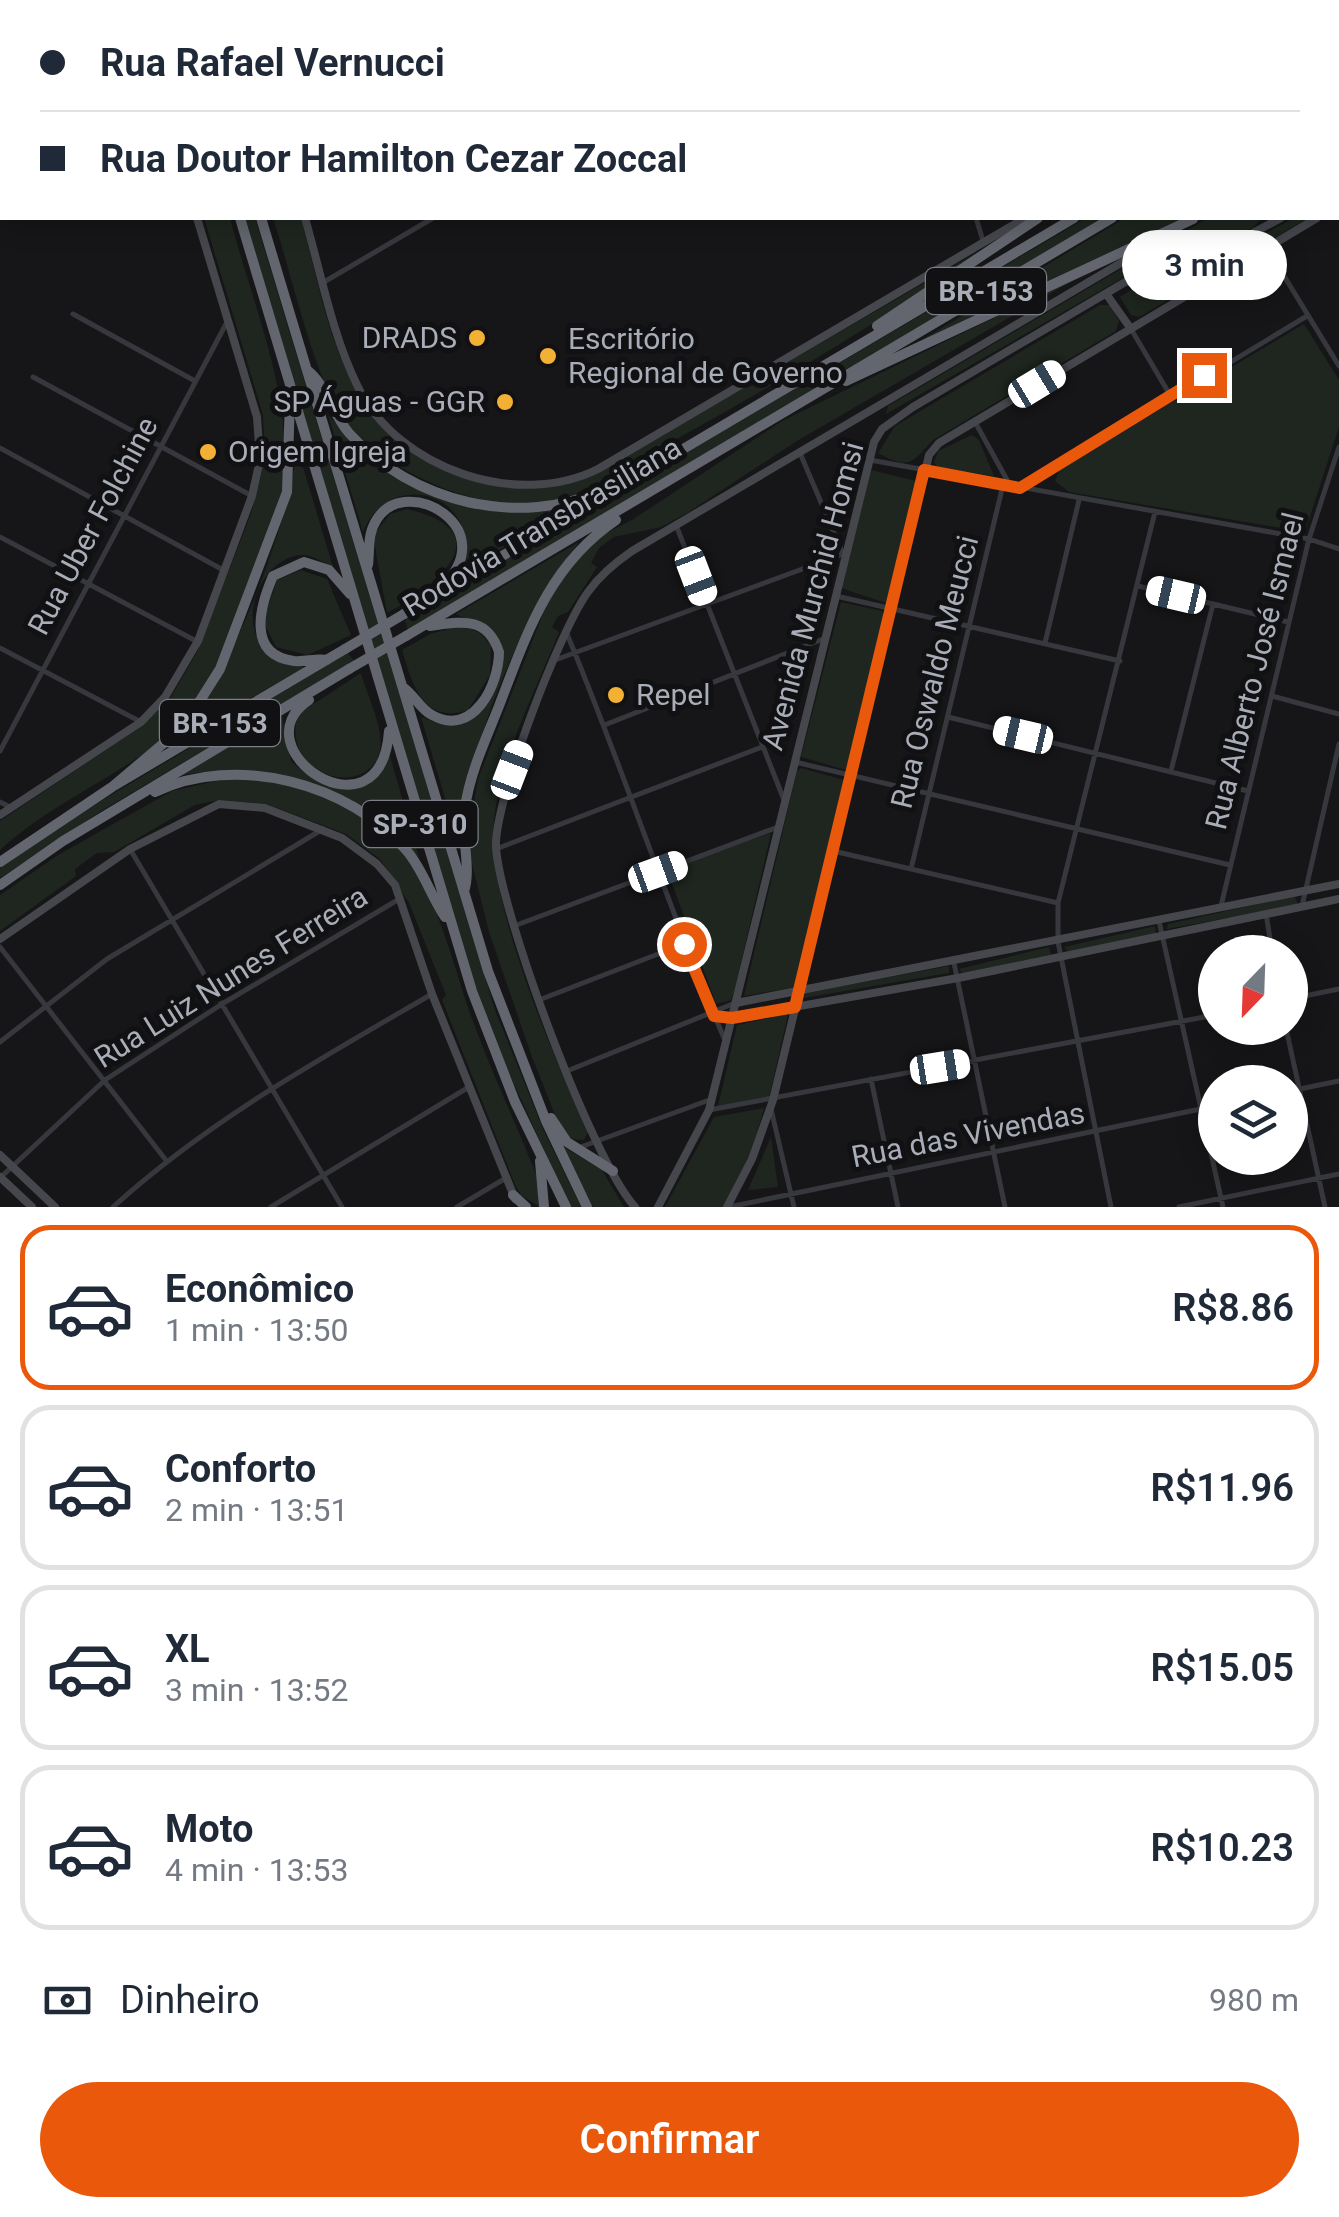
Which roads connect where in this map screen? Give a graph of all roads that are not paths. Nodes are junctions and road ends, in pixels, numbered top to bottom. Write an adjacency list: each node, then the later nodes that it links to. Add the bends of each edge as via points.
1 (198, 220): 21 (main road)
2 (241, 220): 29 (highway, SP-310)
3 (262, 220): 25 (highway, SP-310)
4 (306, 220): 17 (main road)
5 (430, 220): 17 (street)
6 (977, 220): 15 (street)
7 (1021, 220): 15 (main road)
8 (1035, 220): 23 (highway)
9 (1071, 220): 23 (highway, Rodovia Transbrasiliana / BR-153)
10 (1109, 220): 27 (highway, Rodovia Transbrasiliana / BR-153)
11 (1190, 220): 27 (highway)
12 (1191, 220): 31 (main road)
13 (1313, 220): 16 (main road)
14 (1267, 222): 18 (main road, Avenida Murchid Homsi, via 1223,248 1144,270)
15 (983, 241): 17 (main road, via 577,479 534,488 502,485 436,461 380,417 359,390)
16 (1267, 248): 20 (street); 22 (main road)
17 (324, 282)
18 (1108, 295): 22 (main road); 33 (main road, Avenida Murchid Homsi)
19 (73, 314): 28 (street)
20 (1307, 316): 24 (street); 30 (street)
21 (227, 322): 28 (street, Rua Uber Folchine); 44 (main road, via 257,417 260,460)
22 (1132, 329): 30 (street); 32 (main road)
23 (850, 349): 40 (highway, Rodovia Transbrasiliana / BR-153)
24 (1339, 366)
25 (307, 370): 40 (highway, via 318,378 334,414 370,453 394,471 480,506 555,507); 55 (highway, SP-310)
26 (32, 377): 34 (street)
27 (835, 381): 45 (highway, Rodovia Transbrasiliana / BR-153)
28 (195, 382): 34 (street, Rua Uber Folchine)
29 (290, 393): 59 (highway, SP-310); 93 (highway, via 287,492 224,660 184,726)
30 (1170, 395): 43 (street)
31 (871, 411): 33 (main road); 37 (main road)
32 (974, 422): 39 (main road, via 940,443); 42 (street)
33 (882, 429): 38 (main road, Avenida Murchid Homsi)
34 (161, 446): 44 (street); 48 (street, Rua Uber Folchine)
35 (0, 448): 48 (street)
36 (1339, 448): 51 (street, Rua Alberto José Ismael)
37 (800, 453): 49 (main road); 53 (street)
38 (867, 459): 39 (street); 53 (main road, Avenida Murchid Homsi)
39 (924, 470): 41 (street); 63 (main road)
40 (633, 478): 60 (highway, Rodovia Transbrasiliana / BR-153)
41 (1003, 486): 42 (street); 65 (street, Rua Oswaldo Meucci)
42 (1012, 487): 43 (street)
43 (1020, 488): 46 (street)
44 (252, 496): 54 (main road)
45 (640, 498): 66 (highway, Rodovia Transbrasiliana / BR-153); 115 (highway, via 574,554 533,620 469,787 462,827)
46 (1080, 500): 47 (street); 70 (street)
47 (1155, 512): 51 (street); 57 (street)
48 (124, 516): 54 (street); 56 (street, Rua Uber Folchine)
49 (676, 526): 61 (street); 67 (main road, via 614,563 588,590)
50 (0, 537): 56 (street)
51 (1309, 539): 52 (street); 64 (street, Rua Alberto José Ismael)
52 (1339, 549)
53 (843, 554): 58 (main road, Avenida Murchid Homsi); 61 (street)
54 (224, 571): 69 (main road)
55 (366, 571): 60 (highway, via 375,521 390,506 420,503 450,518 464,548 456,570); 78 (highway, SP-310)
56 (88, 585): 69 (street); 76 (street, Rua Uber Folchine)
57 (1138, 586): 62 (street); 75 (street)
58 (833, 595): 63 (street); 68 (main road, Avenida Murchid Homsi)
59 (352, 596): 73 (highway, via 329,570 304,562 273,576 262,602 258,628 269,649 294,661); 83 (highway, SP-310)
60 (432, 598): 73 (highway, Rodovia Transbrasiliana / BR-153, bridge)
61 (706, 602): 72 (street); 77 (street)
62 (1213, 604): 64 (street); 91 (street)
63 (891, 608): 65 (street); 92 (main road)
64 (1288, 622): 80 (street, Rua Alberto José Ismael)
65 (969, 625): 70 (street); 82 (street, Rua Oswaldo Meucci)
66 (424, 626): 78 (highway, via 463,620 487,630 499,652 489,693 474,712 451,720 428,714); 79 (highway, Rodovia Transbrasiliana / BR-153, bridge)
67 (566, 631): 72 (street); 74 (main road)
68 (823, 639): 77 (street); 90 (main road, Avenida Murchid Homsi)
69 (198, 641): 84 (main road, via 165,697)
70 (1045, 643): 75 (street)
71 (0, 648): 76 (street)
72 (575, 652): 74 (street); 85 (street)
73 (328, 660): 93 (highway, Rodovia Transbrasiliana / BR-153)
74 (556, 660): 106 (main road, via 502,795)
75 (1120, 661): 89 (street)
76 (44, 669): 84 (street); 88 (street, Rua Uber Folchine)
77 (734, 674): 85 (street); 87 (street)
78 (402, 686): 115 (highway, SP-310)
79 (312, 692): 83 (highway, via 294,714 290,741 300,765 328,780 353,784 375,773 387,753); 97 (highway, Rodovia Transbrasiliana / BR-153)
80 (1272, 696): 81 (street); 94 (street, Rua Alberto José Ismael)
81 (1339, 714)
82 (948, 718): 89 (street); 95 (street, Rua Oswaldo Meucci)
83 (390, 720): 125 (highway, SP-310)
84 (141, 722): 100 (main road)
85 (606, 724): 96 (street)
86 (1339, 744): 114 (street)
87 (762, 748): 96 (street); 98 (street)
88 (0, 751)
89 (1098, 753): 91 (street); 104 (street)
90 (793, 761): 92 (street); 98 (main road, Avenida Murchid Homsi)
91 (1171, 772): 94 (street)
92 (849, 775): 95 (street); 107 (main road)
93 (112, 787): 108 (highway, Rodovia Transbrasiliana / BR-153)
94 (1248, 790): 109 (street, Rua Alberto José Ismael)
95 (928, 793): 104 (street); 110 (street, Rua Oswaldo Meucci)
96 (629, 797): 106 (street); 111 (street)
97 (130, 800): 113 (highway, Rodovia Transbrasiliana / BR-153); 125 (highway, via 189,778 228,773 263,775 323,795 393,836)
98 (784, 800): 102 (main road, Avenida Murchid Homsi)
99 (0, 802): 100 (street)
100 (10, 808): 101 (main road)
101 (0, 815)
102 (778, 827): 111 (street); 141 (main road, Avenida Murchid Homsi)
103 (323, 829): 105 (main road, via 247,805 219,804); 116 (main road, via 377,864); 122 (street)
104 (1078, 830): 109 (street); 118 (street)
105 (130, 849): 122 (street); 128 (main road)
106 (496, 849): 124 (main road)
107 (833, 851): 110 (street); 136 (main road)
108 (0, 862)
109 (1230, 865): 119 (street, Rua Alberto José Ismael)
110 (910, 868): 118 (street)
111 (658, 872): 124 (street); 130 (street)
112 (1339, 884): 114 (main road)
113 (0, 885)
114 (1305, 891): 119 (main road); 120 (street)
115 (464, 893): 160 (highway, SP-310)
116 (400, 898): 137 (main road); 142 (street, Rua Luiz Nunes Ferreira)
117 (1339, 899): 120 (main road)
118 (1058, 903): 129 (street)
119 (1221, 906): 123 (main road)
120 (1302, 906): 121 (main road)
121 (1266, 914): 126 (street); 127 (main road)
122 (170, 919): 140 (street); 142 (street)
123 (1159, 922): 127 (street); 129 (main road)
124 (514, 926): 139 (main road)
125 (452, 928): 171 (highway, SP-310)
126 (1269, 935)
127 (1162, 936): 132 (main road); 147 (street)
128 (0, 939)
129 (1058, 942): 132 (street); 133 (main road)
130 (684, 944): 139 (street); 144 (street)
131 (0, 948): 140 (street)
132 (1061, 958): 134 (main road); 150 (street)
133 (954, 963): 134 (street); 136 (main road)
134 (958, 978): 143 (main road); 151 (street)
135 (1339, 988): 138 (street)
136 (798, 992): 141 (main road); 143 (main road)
137 (432, 994): 156 (street); 157 (main road)
138 (1308, 995)
139 (540, 1000): 152 (main road)
140 (45, 1003): 148 (street); 154 (street)
141 (736, 1003): 144 (street); 145 (main road, Avenida Murchid Homsi)
142 (222, 1004): 154 (street, Rua Luiz Nunes Ferreira); 156 (street)
143 (795, 1007): 145 (main road); 162 (main road)
144 (714, 1016): 145 (street); 149 (street); 152 (street)
145 (732, 1018): 149 (main road, Avenida Murchid Homsi)
146 (1198, 1019): 147 (street)
147 (1182, 1022): 150 (street); 159 (street)
148 (0, 1042)
149 (726, 1042): 161 (main road, Avenida Murchid Homsi)
150 (1078, 1042): 151 (street); 166 (street)
151 (974, 1061): 153 (street); 169 (street)
152 (567, 1071): 167 (main road)
153 (871, 1079): 162 (street); 175 (street)
154 (105, 1080): 172 (street); 173 (street, Rua Luiz Nunes Ferreira)
155 (1339, 1081): 158 (street)
156 (273, 1087): 172 (street); 176 (street)
157 (469, 1087): 176 (street); 180 (main road)
158 (1308, 1088)
159 (1198, 1091)
160 (536, 1095): 168 (highway); 194 (highway, SP-310)
161 (712, 1100): 164 (main road, Avenida Murchid Homsi); 167 (street)
162 (772, 1105): 164 (street); 182 (street); 197 (main road)
163 (1198, 1109): 166 (street, Rua das Vivendas)
164 (709, 1110): 196 (main road, Avenida Murchid Homsi)
165 (1308, 1130): 181 (street)
166 (1096, 1132): 169 (street, Rua das Vivendas); 201 (street)
167 (599, 1142): 168 (street); 174 (main road)
168 (577, 1149): 174 (highway)
169 (992, 1150): 175 (street, Rua das Vivendas); 200 (street)
170 (0, 1154): 173 (main road)
171 (540, 1155): 185 (highway); 193 (highway, SP-310)
172 (166, 1159): 188 (street)
173 (12, 1166): 179 (street, Rua Luiz Nunes Ferreira); 187 (main road)
174 (613, 1171): 195 (main road)
175 (891, 1171): 182 (street, Rua das Vivendas); 199 (street)
176 (322, 1173): 189 (street); 190 (street)
177 (1339, 1174): 181 (street)
178 (1216, 1175): 184 (street)
179 (0, 1177): 186 (main road)
180 (506, 1178): 183 (main road); 191 (street)
181 (1319, 1178): 184 (street); 204 (street)
182 (792, 1194): 197 (street, Rua das Vivendas); 198 (street)
183 (512, 1195): 192 (highway)
184 (1221, 1198): 202 (street); 203 (street)
185 (544, 1206)
186 (32, 1207)
187 (55, 1207)
188 (113, 1207)
189 (271, 1207)
190 (342, 1207)
191 (458, 1207)
192 (522, 1207)
193 (566, 1207)
194 (588, 1207)
195 (635, 1207)
196 (658, 1207)
197 (728, 1207)
198 (794, 1207)
199 (898, 1207)
200 (1004, 1207)
201 (1111, 1207)
202 (1180, 1207)
203 (1223, 1207)
204 (1325, 1207)

